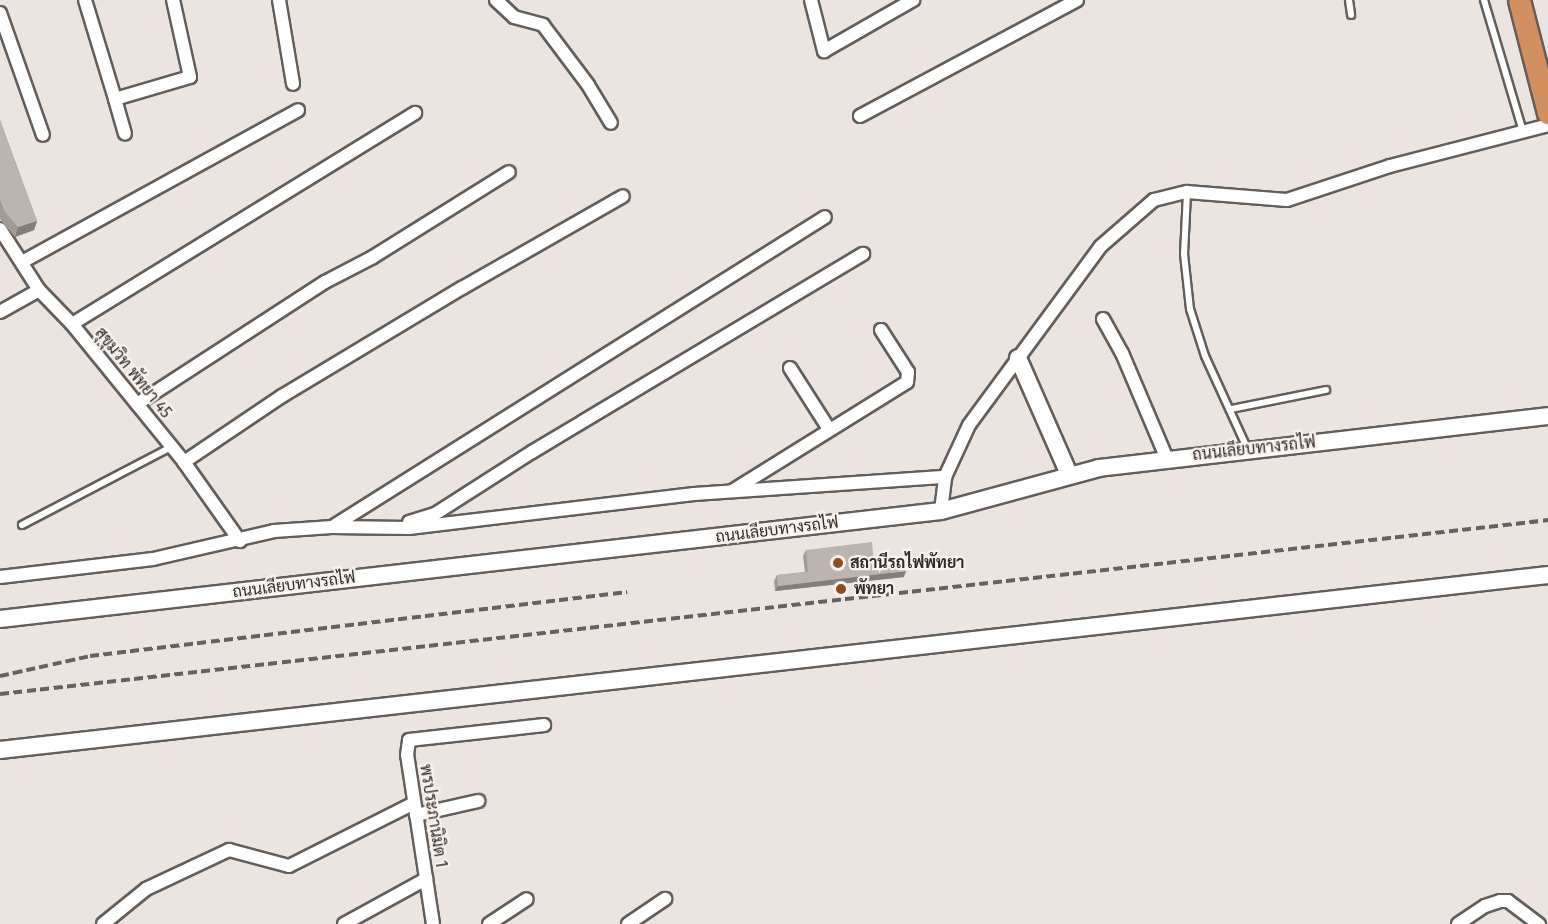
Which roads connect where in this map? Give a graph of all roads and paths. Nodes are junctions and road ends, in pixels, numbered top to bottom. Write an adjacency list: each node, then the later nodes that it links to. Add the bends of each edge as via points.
1 (85, 0): 14 (street)
2 (173, 0): 14 (street, via 190,77)
3 (279, 0): 13 (street)
4 (496, 0): 19 (street, via 514,17 543,25)
5 (811, 0): 6 (street, via 824,51)
6 (913, 0)
7 (1077, 0): 18 (street)
8 (1349, 0): 12 (lane)
9 (1484, 0): 21 (lane)
10 (1519, 0): 17 (highway)
11 (0, 13): 23 (street)
12 (1351, 15)
13 (293, 84)
14 (115, 99): 22 (street)
15 (298, 110): 30 (street)
16 (415, 113): 34 (street)
17 (1548, 113)
18 (860, 116)
19 (611, 123)
20 (1548, 125): 21 (street)
21 (1523, 132): 25 (street, via 1390,166 1287,201)
22 (125, 134)
23 (43, 135)
24 (509, 172): 39 (street, via 373,257 324,282)
25 (1187, 192): 36 (street, via 1154,200 1127,220 1101,246); 40 (lane, via 1184,254 1190,309 1206,356)
26 (623, 196): 46 (street, via 282,396)
27 (825, 217): 52 (street)
28 (2, 238): 30 (street, สุขุมวิท พัทยา 45)
29 (864, 254): 53 (street, via 435,514 416,521)
30 (22, 262): 31 (street, สุขุมวิท พัทยา 45)
31 (39, 290): 32 (street); 34 (street, สุขุมวิท พัทยา 45)
32 (0, 312)
33 (1103, 319): 45 (street, via 1122,353)
34 (72, 324): 39 (street, สุขุมวิท พัทยา 45)
35 (882, 330): 42 (street, via 909,378)
36 (1018, 358): 47 (street); 48 (street, via 969,425)
37 (790, 368): 42 (street)
38 (1326, 390): 40 (lane)
39 (137, 404): 43 (street, สุขุมวิท พัทยา 45)
40 (1231, 409): 44 (lane)
41 (1548, 416): 44 (street, ถนนเลียบทางรถไฟ)
42 (829, 429): 49 (street)
43 (172, 447): 46 (street, สุขุมวิท พัทยา 45); 51 (lane)
44 (1248, 450): 45 (street, ถนนเลียบทางรถไฟ)
45 (1167, 459): 47 (street, ถนนเลียบทางรถไฟ)
46 (184, 462): 54 (street, สุขุมวิท พัทยา 45)
47 (1069, 474): 50 (street, ถนนเลียบทางรถไฟ)
48 (945, 477): 49 (street); 50 (street)
49 (731, 492): 53 (street, via 409,528)
50 (941, 511): 57 (street, ถนนเลียบทางรถไฟ)
51 (22, 525)
52 (332, 527): 53 (street); 54 (street, via 274,531)
53 (348, 527)
54 (240, 541): 56 (street, via 153,559)
55 (1548, 574): 59 (street)
56 (0, 577)
57 (0, 619)
58 (544, 725): 61 (street, พรประภานิมิต 1, via 409,740 407,755)
59 (0, 750)
60 (478, 801): 61 (street)
61 (415, 809): 62 (street, พรประภานิมิต 1); 66 (street, via 289,866 229,850 146,890)
62 (426, 879): 67 (street); 68 (street, พรประภานิมิต 1)
63 (527, 899): 69 (street)
64 (665, 899): 70 (street)
65 (1465, 922): 71 (street, via 1485,906 1508,902)
66 (103, 924)
67 (344, 924)
68 (433, 924)
69 (489, 924)
70 (628, 924)
71 (1539, 924)

